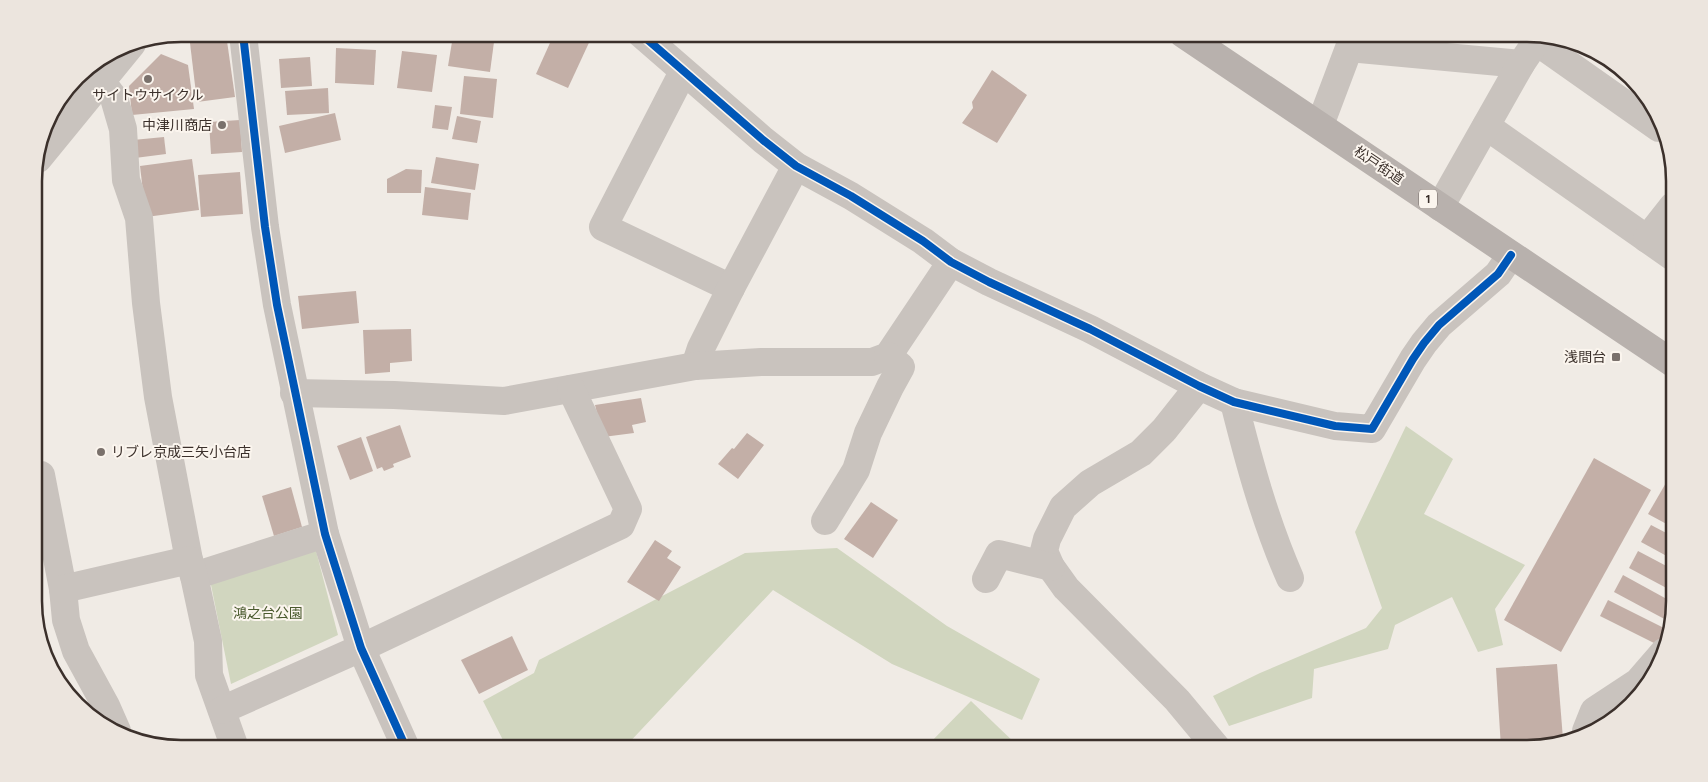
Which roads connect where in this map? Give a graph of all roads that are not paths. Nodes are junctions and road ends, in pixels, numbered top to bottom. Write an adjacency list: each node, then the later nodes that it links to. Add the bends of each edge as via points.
1 (244, 42): 25 (street, via 266,237)
2 (657, 42): 6 (street)
3 (1195, 42): 10 (main road, 松戸街道 / 1)
4 (1533, 48): 9 (street); 10 (street, via 1349,48); 11 (street)
5 (123, 56): 7 (street)
6 (683, 72): 12 (street); 19 (street, via 603,227)
7 (102, 82): 8 (street); 31 (street, via 114,98 123,129 126,180 139,218 158,397)
8 (55, 124)
9 (1653, 124)
10 (1320, 125): 13 (main road, 松戸街道 / 1)
11 (1486, 126): 13 (street); 15 (street)
12 (796, 166): 18 (street, via 851,196); 19 (street)
13 (1440, 207): 17 (main road, 松戸街道 / 1)
14 (1666, 215): 15 (street)
15 (1647, 239): 16 (street)
16 (1666, 252)
17 (1511, 255): 21 (main road, 松戸街道 / 1); 26 (street, via 1498,274 1424,343 1372,429 1335,426)
18 (951, 262): 20 (street); 23 (street)
19 (731, 288): 22 (street)
20 (888, 356): 22 (street, via 872,362); 28 (street, via 901,368 868,433 856,470)
21 (1666, 359)
22 (694, 366): 24 (street)
23 (1199, 386): 26 (street); 30 (street, via 1141,453 1090,483 1063,507 1044,552)
24 (571, 389): 25 (street, via 504,401); 35 (street, via 628,508 621,525)
25 (294, 393): 29 (street)
26 (1234, 402): 32 (street, via 1252,473)
27 (42, 482): 34 (street)
28 (825, 521)
29 (325, 534): 31 (street); 35 (street)
30 (1051, 567): 33 (street, via 999,554); 40 (street, via 1066,588 1177,700)
31 (191, 568): 34 (street); 37 (street, via 208,641 209,675)
32 (1290, 578)
33 (986, 579)
34 (63, 589): 38 (street, via 66,620 76,652)
35 (361, 648): 37 (street); 42 (street)
36 (1642, 677): 39 (street, via 1594,711)
37 (222, 710): 41 (street)
38 (112, 721)
39 (1589, 725)
40 (1210, 739)
41 (232, 740)
42 (402, 740)

